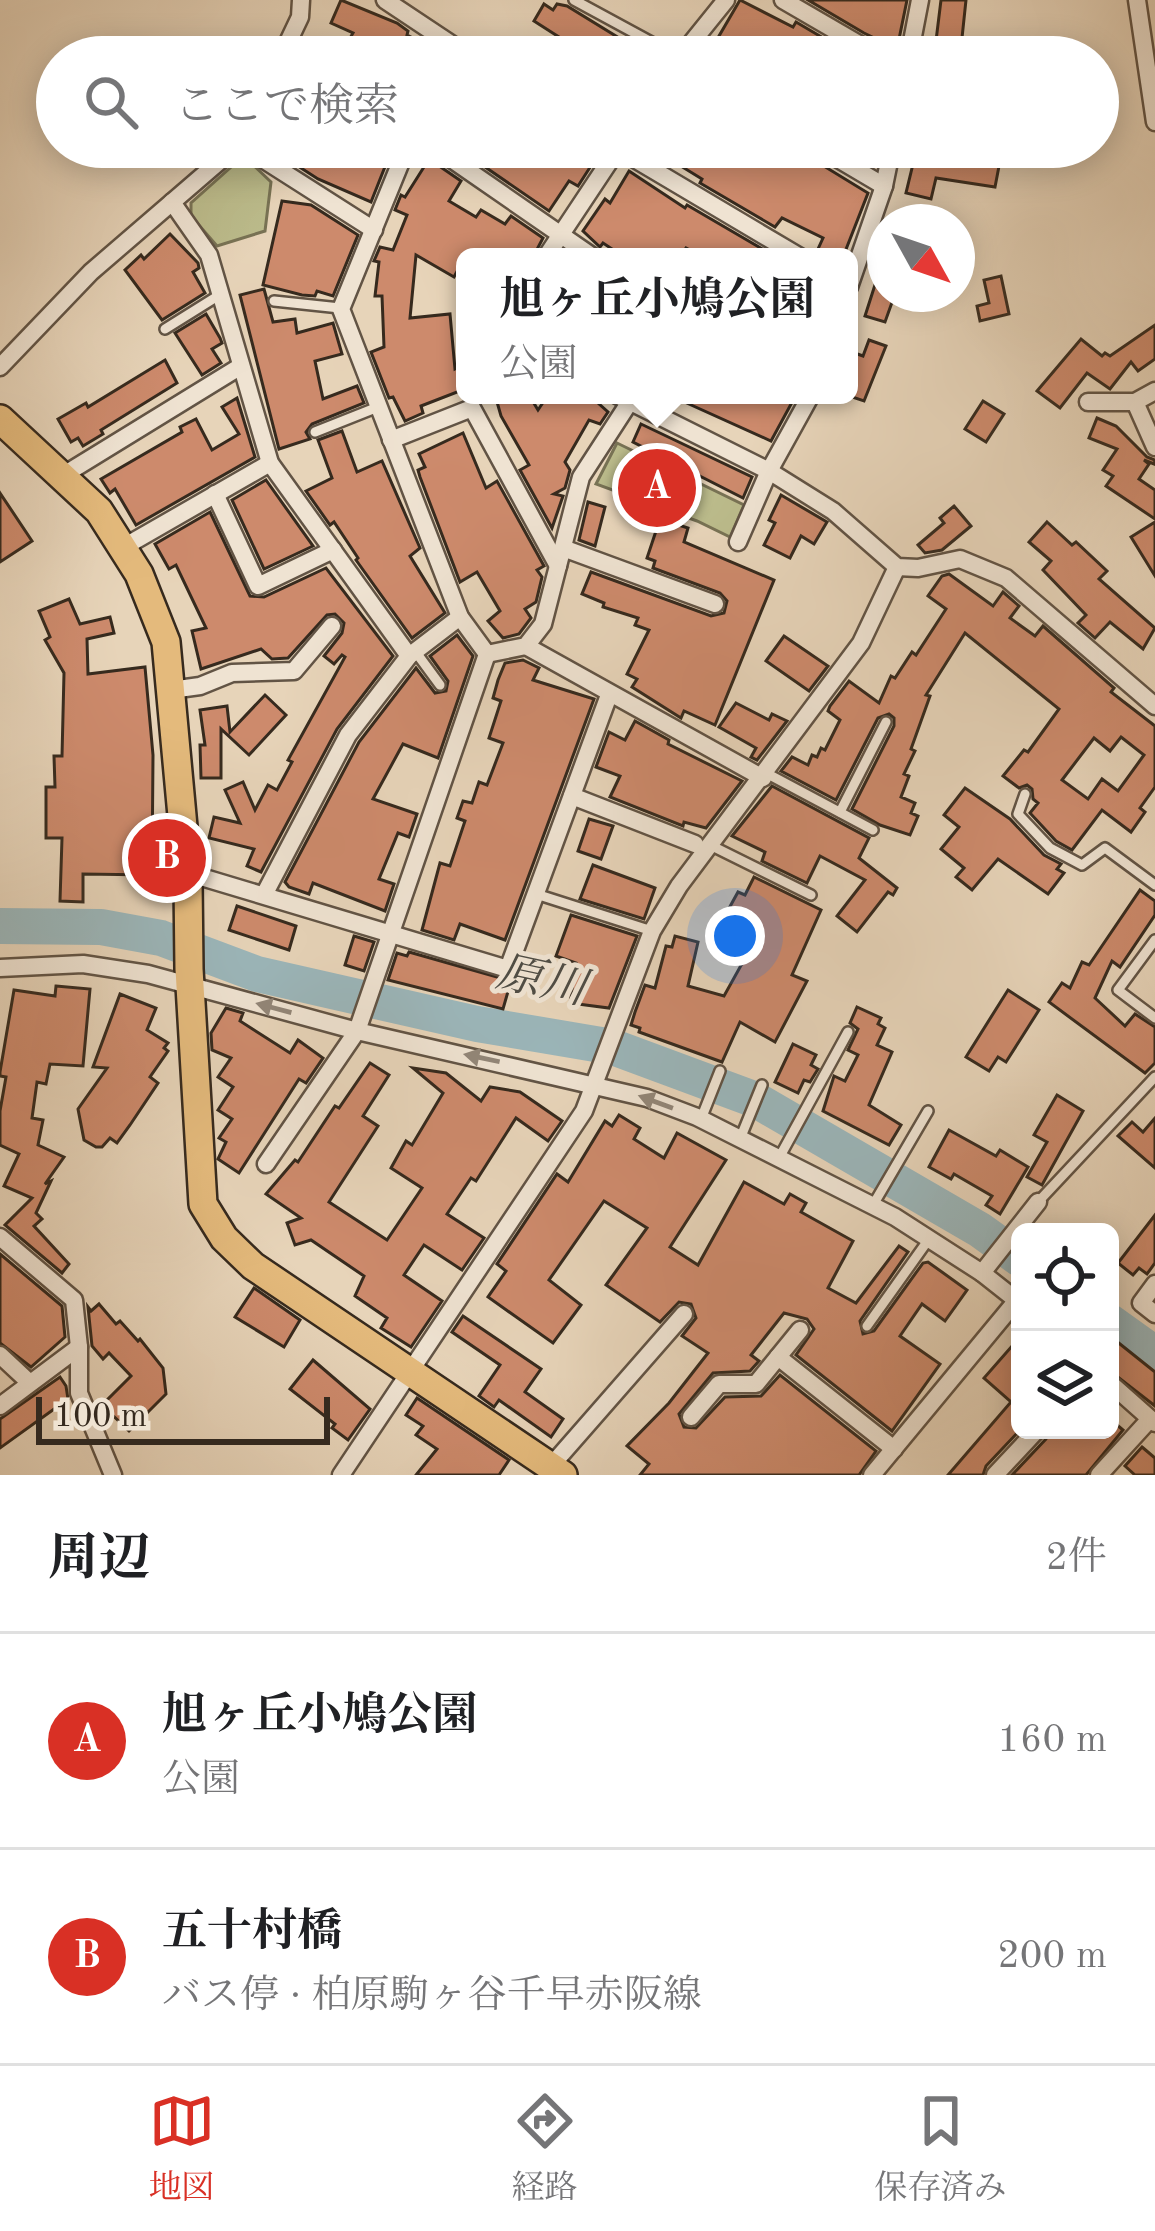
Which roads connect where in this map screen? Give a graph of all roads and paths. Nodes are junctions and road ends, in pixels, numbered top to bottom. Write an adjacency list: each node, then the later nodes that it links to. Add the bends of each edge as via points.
1 (301, 0): 8 (street)
2 (385, 0): 9 (street)
3 (574, 0): 10 (lane)
4 (726, 0): 11 (street)
5 (783, 0): 12 (street)
6 (920, 0): 13 (street)
7 (1137, 0): 14 (street)
8 (291, 36)
9 (439, 36)
10 (641, 36)
11 (697, 36)
12 (845, 36)
13 (913, 36)
14 (1155, 122)
15 (214, 168): 24 (street)
16 (274, 168): 25 (street)
17 (399, 168): 25 (street)
18 (463, 168): 26 (street)
19 (601, 168): 26 (street)
20 (644, 168): 29 (street)
21 (854, 168): 23 (street)
22 (888, 168): 23 (street)
23 (884, 186): 30 (street)
24 (172, 202): 31 (street, via 209,255); 36 (street)
25 (374, 230): 33 (street)
26 (559, 236): 27 (street); 28 (street)
27 (552, 248)
28 (578, 248)
29 (784, 248)
30 (858, 260)
31 (220, 294): 34 (lane); 35 (street)
32 (274, 302): 33 (lane)
33 (341, 308): 43 (street)
34 (165, 329)
35 (242, 366): 48 (street); 50 (street)
36 (0, 367)
37 (1155, 391): 39 (street)
38 (1088, 402): 39 (street)
39 (1135, 402): 47 (street)
40 (619, 404): 55 (street, via 581,476)
41 (632, 404): 49 (street)
42 (805, 404): 49 (street)
43 (378, 407): 45 (lane); 46 (street)
44 (0, 419): 50 (main road)
45 (315, 432)
46 (391, 440): 55 (street, via 472,408); 58 (street)
47 (1155, 447)
48 (270, 463): 51 (street); 54 (street)
49 (770, 471): 52 (street); 56 (street)
50 (62, 476): 53 (main road, via 99,511)
51 (215, 494): 53 (street); 54 (street, via 258,586)
52 (738, 542)
53 (122, 548): 64 (main road, via 166,642)
54 (333, 550): 61 (street)
55 (560, 557): 57 (street); 60 (street, via 543,624)
56 (898, 567): 66 (street, via 960,559 1006,578); 68 (street, via 861,643)
57 (715, 604)
58 (460, 617): 61 (street); 62 (street)
59 (332, 626): 64 (street, via 294,671 232,673)
60 (526, 646): 62 (street); 65 (street)
61 (412, 654): 63 (lane); 78 (street, via 348,735)
62 (487, 654): 80 (street)
63 (440, 685)
64 (171, 690): 74 (main road)
65 (609, 695): 68 (street); 70 (street)
66 (1155, 706)
67 (886, 722): 71 (lane)
68 (764, 776): 71 (lane); 73 (street)
69 (1025, 794): 75 (lane, via 1018,814 1050,848 1082,865 1105,848)
70 (572, 796): 73 (street); 76 (street)
71 (840, 812): 72 (lane)
72 (873, 830)
73 (703, 845): 77 (lane); 79 (street)
74 (188, 877): 78 (street); 83 (main road)
75 (1155, 884)
76 (536, 894): 79 (lane); 80 (street, via 508,969)
77 (811, 895)
78 (264, 896): 80 (street)
79 (652, 931): 88 (street)
80 (392, 933): 85 (street)
81 (1155, 940): 84 (lane, via 1118,989)
82 (0, 968): 83 (street, via 83,964)
83 (190, 977): 85 (street, one-way to 83); 111 (main road, via 203,1204 253,1265)
84 (1155, 1018)
85 (359, 1023): 88 (street, one-way to 85); 95 (street)
86 (848, 1032): 94 (lane)
87 (720, 1071): 91 (lane)
88 (600, 1075): 91 (street, one-way to 88); 111 (street)
89 (1155, 1077): 97 (lane)
90 (762, 1085): 93 (lane)
91 (704, 1111): 93 (street)
92 (928, 1111): 96 (lane)
93 (743, 1132): 94 (street)
94 (783, 1149): 96 (street)
95 (266, 1164)
96 (875, 1200): 99 (street)
97 (1038, 1202): 100 (street)
98 (0, 1237): 108 (street, via 74,1300)
99 (929, 1239): 100 (street); 106 (lane)
100 (988, 1266): 102 (street)
101 (1155, 1284): 105 (street, via 1141,1303)
102 (1011, 1294)
103 (1011, 1310): 118 (street)
104 (684, 1314): 119 (street)
105 (1155, 1314)
106 (867, 1326)
107 (800, 1330): 110 (street)
108 (79, 1347): 112 (street); 120 (street, via 79,1393)
109 (0, 1355): 112 (street)
110 (778, 1357): 115 (street, via 756,1384 719,1384); 118 (street)
111 (410, 1371): 119 (main road); 121 (street)
112 (30, 1383): 114 (street)
113 (1119, 1391): 116 (street)
114 (0, 1406)
115 (692, 1418)
116 (1153, 1421): 124 (street)
117 (1029, 1439): 123 (street)
118 (894, 1449): 122 (street)
119 (557, 1471)
120 (113, 1475)
121 (341, 1475)
122 (872, 1475)
123 (995, 1475)
124 (1099, 1475)

